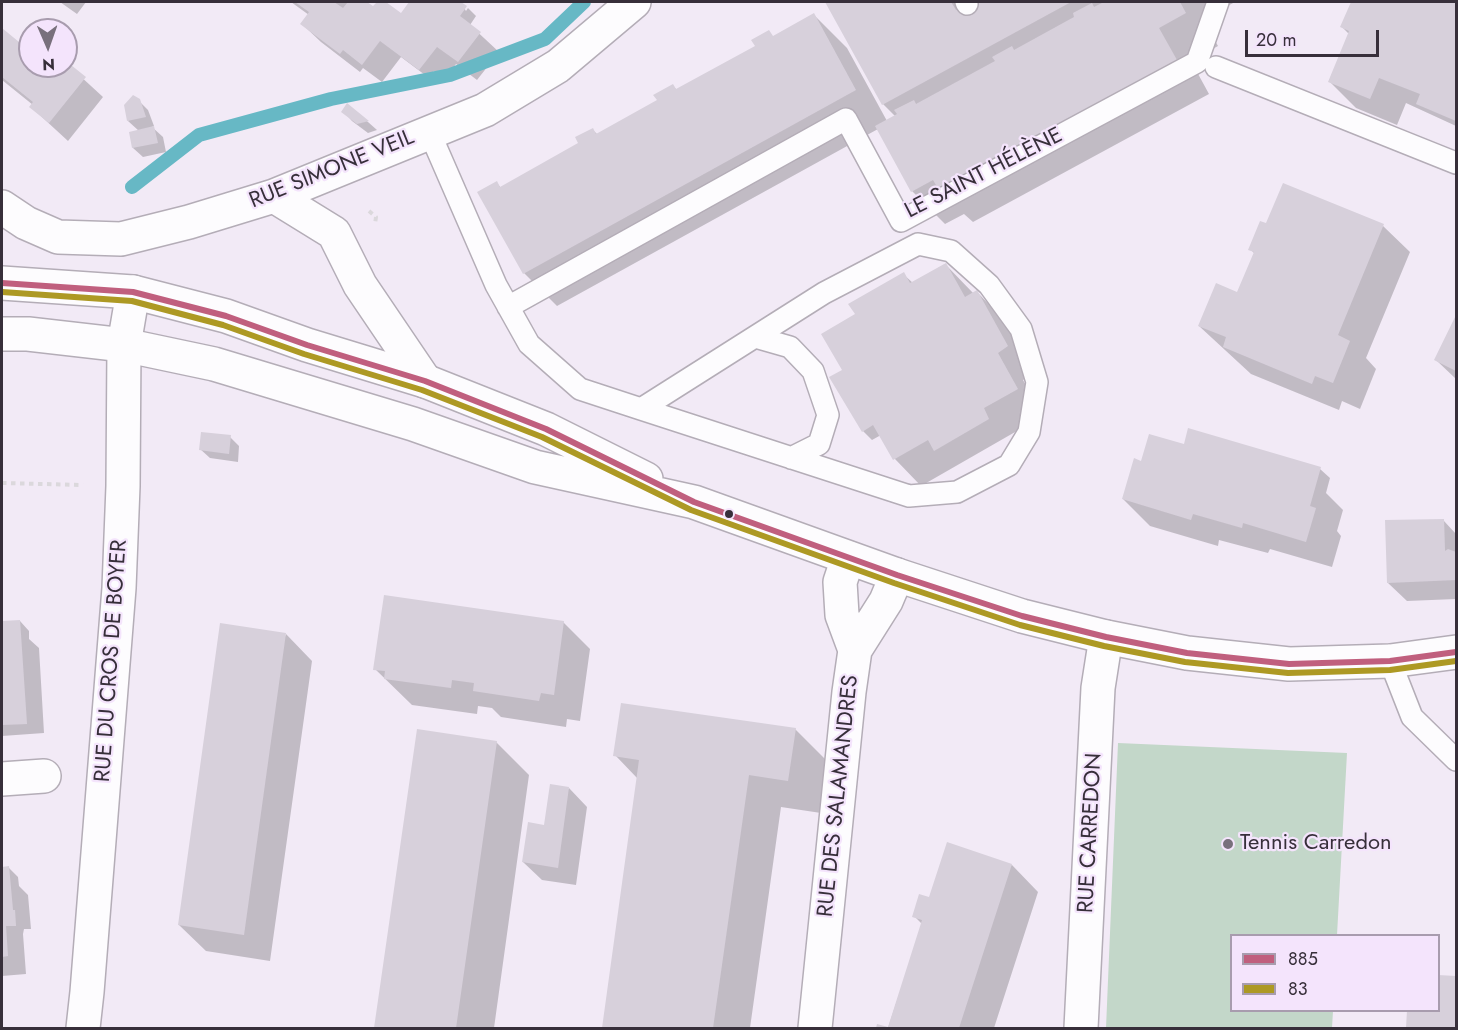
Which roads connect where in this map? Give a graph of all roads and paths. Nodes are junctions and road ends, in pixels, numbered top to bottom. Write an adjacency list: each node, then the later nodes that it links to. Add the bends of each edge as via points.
1 (633, 2): 4 (street, RUE SIMONE VEIL, via 558,66 484,110)
2 (1218, 2): 10 (lane, LE SAINT HÉLÈNE, via 1197,63 901,221 846,119)
3 (1216, 67): 5 (lane)
4 (429, 131): 6 (street, RUE SIMONE VEIL); 10 (lane, LE SAINT HÉLÈNE)
5 (1456, 164)
6 (274, 196): 7 (street, RUE SIMONE VEIL, via 121,239 58,237); 14 (street, via 334,233 360,285)
7 (2, 207)
8 (2, 283): 9 (street)
9 (133, 292): 13 (street, RUE DU CROS DE BOYER); 14 (street, via 226,316)
10 (508, 307): 15 (lane, LE SAINT HÉLÈNE, via 529,344 580,389)
11 (2, 334): 13 (street)
12 (755, 337): 15 (lane, LE SAINT HÉLÈNE); 16 (lane, via 790,347 813,370 828,415 819,444); 16 (lane, LE SAINT HÉLÈNE, via 824,293 918,244 951,251 988,285 1021,329 1037,382 1029,432 1009,465 957,492 909,496)
13 (124, 345): 18 (street, RUE DU CROS DE BOYER); 19 (street, via 236,370 413,424 536,467)
14 (425, 381): 19 (street, via 546,429)
15 (641, 409): 16 (lane, LE SAINT HÉLÈNE)
16 (791, 458)
17 (2, 483): 18 (path)
18 (123, 486): 29 (street, RUE DU CROS DE BOYER, via 118,599)
19 (694, 502): 20 (street)
20 (848, 558): 21 (street); 23 (street, via 840,582 842,615)
21 (897, 575): 22 (street, via 1022,616); 23 (street, RUE DES SALAMANDRES, via 886,601)
22 (1106, 637): 25 (street, via 1188,653 1289,664); 31 (street, RUE CARREDON, via 1098,688)
23 (855, 650): 30 (street, RUE DES SALAMANDRES)
24 (1456, 652): 25 (street)
25 (1390, 661): 26 (lane, via 1412,717)
26 (1456, 760)
27 (44, 776): 28 (street)
28 (2, 779)
29 (83, 1029)
30 (815, 1029)
31 (1081, 1029)

